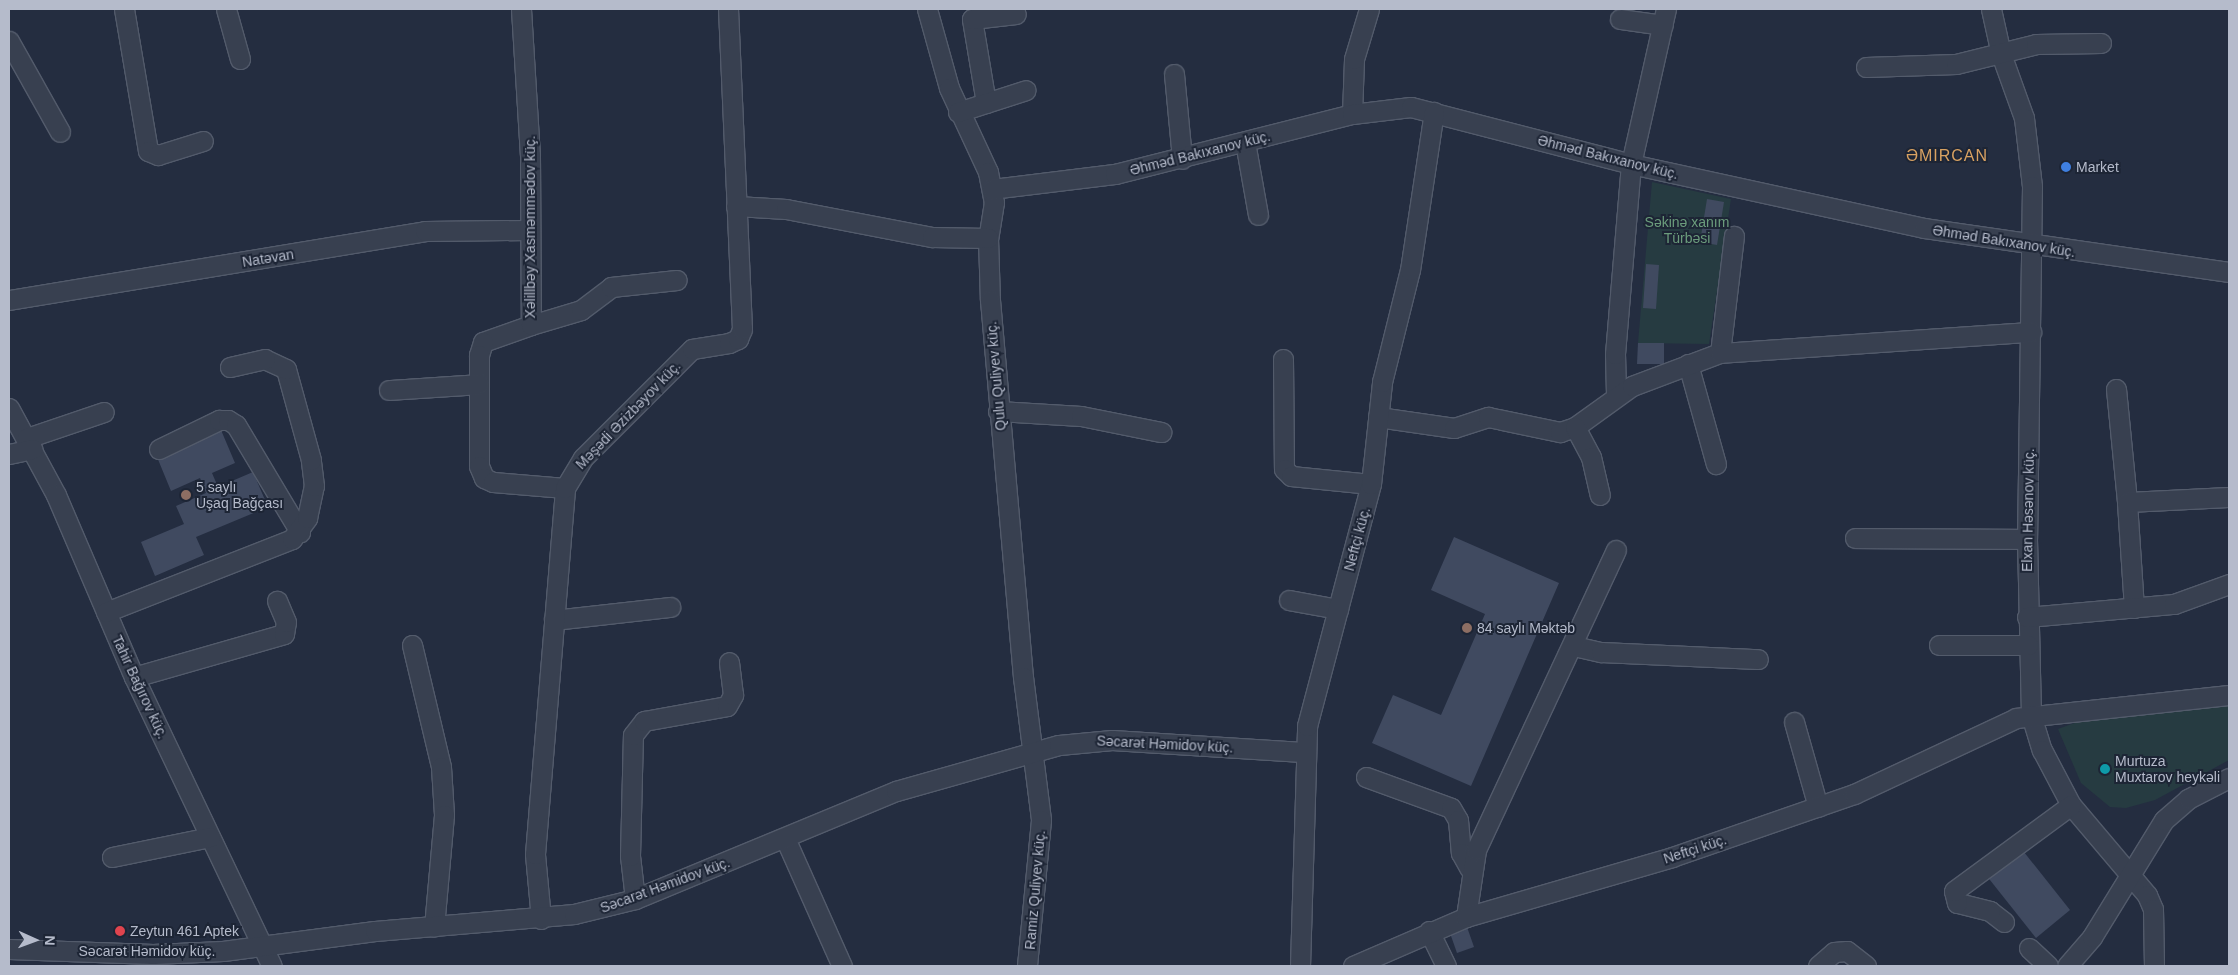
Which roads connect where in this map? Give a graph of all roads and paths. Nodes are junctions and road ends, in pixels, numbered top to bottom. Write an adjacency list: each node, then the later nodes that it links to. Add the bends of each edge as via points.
1 (124, 9): 23 (street, via 148,151 158,155)
2 (226, 9): 14 (street)
3 (521, 9): 30 (street, Xəlillbəy Xasməmmədov küç., via 528,86)
4 (728, 9): 28 (street, Məşədi Əzizbəyov küç.)
5 (927, 9): 19 (street, Qulu Quliyev küç.)
6 (1369, 9): 21 (street, via 1354,59)
7 (1991, 9): 13 (street, Elxan Həsənov küç.)
8 (1016, 14): 18 (street, via 972,19)
9 (1664, 17): 10 (street); 26 (street)
10 (1620, 19)
11 (9, 41): 22 (street)
12 (2101, 43): 13 (street, via 2036,44)
13 (2001, 54): 15 (street, via 1946,65); 33 (street, Elxan Həsənov küç., via 2029,142)
14 (240, 59)
15 (1866, 67)
16 (1174, 74): 25 (street)
17 (1026, 90): 18 (street)
18 (986, 103): 19 (street)
19 (958, 112): 27 (street, Qulu Quliyev küç.)
20 (1434, 112): 21 (street, Əhməd Bakıxanov küç., via 1411,107); 26 (street, Əhməd Bakıxanov küç.); 50 (street, Neftçi küç., via 1410,270)
21 (1352, 114): 24 (street, Əhməd Bakıxanov küç.)
22 (60, 132)
23 (203, 141)
24 (1245, 142): 25 (street, Əhməd Bakıxanov küç.); 29 (street)
25 (1182, 159): 27 (street, Əhməd Bakıxanov küç., via 1115,174)
26 (1631, 164): 33 (street, Əhməd Bakıxanov küç., via 1924,228); 46 (street, via 1615,354)
27 (992, 189): 32 (street, Qulu Quliyev küç., via 993,220)
28 (736, 206): 32 (street, via 786,209 932,237); 58 (street, Məşədi Əzizbəyov küç., via 742,329 738,339 692,349 583,458)
29 (1258, 216)
30 (529, 230): 36 (street, Natəvan, via 425,231); 37 (street, Xəlillbəy Xasməmmədov küç.)
31 (1734, 236): 39 (street)
32 (988, 238): 48 (street, Qulu Quliyev küç.)
33 (2032, 247): 34 (street, Əhməd Bakıxanov küç.); 38 (street, Elxan Həsənov küç.)
34 (2229, 272)
35 (677, 280): 37 (street, via 611,287 581,310)
36 (9, 300)
37 (531, 324): 43 (street, Xəlillbəy Xasməmmədov küç., via 483,342)
38 (2031, 332): 39 (street); 64 (street, Elxan Həsənov küç.)
39 (1720, 353): 41 (street)
40 (1283, 359): 57 (street, via 1284,469 1292,476)
41 (1688, 364): 46 (street); 56 (street)
42 (230, 367): 62 (street, via 265,359 286,368 314,486)
43 (479, 384): 45 (street); 58 (street, Xəlillbəy Xasməmmədov küç., via 479,466 484,478 493,482)
44 (2116, 389): 61 (street)
45 (389, 390)
46 (1616, 394): 51 (street)
47 (9, 408): 53 (street, Tahir Bağırov küç.)
48 (998, 411): 52 (street, via 1081,416); 86 (street, Qulu Quliyev küç.)
49 (104, 412): 53 (street)
50 (1378, 417): 51 (street, via 1454,428 1488,417 1544,432); 57 (street, Neftçi küç.)
51 (1575, 427): 59 (street, via 1591,457)
52 (1161, 432)
53 (30, 444): 55 (street); 72 (street, Tahir Bağırov küç.)
54 (159, 449): 62 (street, via 219,420 228,420 236,425)
55 (9, 454)
56 (1716, 464)
57 (1371, 484): 71 (street, Neftçi küç.)
58 (565, 488): 74 (street, Məşədi Əzizbəyov küç.)
59 (1600, 495)
60 (2229, 497): 61 (street)
61 (2127, 502): 70 (street)
62 (300, 532): 72 (street)
63 (1855, 538): 64 (street)
64 (2027, 540): 73 (street, Elxan Həsənov küç.)
65 (1616, 550): 78 (street)
66 (2229, 584): 70 (street, via 2174,604)
67 (1289, 600): 71 (street)
68 (277, 601): 81 (street, via 286,622 284,634)
69 (670, 607): 74 (street)
70 (2134, 608): 73 (street)
71 (1338, 609): 85 (street, Neftçi küç.)
72 (106, 612): 81 (street, Tahir Bağırov küç.)
73 (2027, 617): 76 (street, Elxan Həsənov küç.)
74 (554, 620): 98 (street, Məşədi Əzizbəyov küç., via 534,854)
75 (1939, 645): 76 (street)
76 (2028, 645): 83 (street, Elxan Həsənov küç.)
77 (412, 646): 100 (street, via 441,766 444,815)
78 (1574, 646): 79 (street, via 1601,652); 94 (street, via 1525,742)
79 (1758, 659)
80 (729, 662): 96 (street, via 733,695 727,706 644,720 633,735 630,856)
81 (134, 677): 91 (street, Tahir Bağırov küç.)
82 (2229, 695): 83 (street, Neftçi küç.)
83 (2031, 714): 89 (street, Elxan Həsənov küç., via 2042,750); 90 (street, Neftçi küç.)
84 (1794, 722): 90 (street)
85 (1303, 752): 86 (street, Səcarət Həmidov küç., via 1112,740 1073,743); 108 (street, Neftçi küç.)
86 (1032, 754): 92 (street, Səcarət Həmidov küç., via 896,791); 107 (street, Ramiz Quliyev küç., via 1041,849)
87 (1366, 777): 94 (street, via 1451,808 1458,820 1461,853)
88 (2229, 778): 95 (street, via 2188,799 2164,820)
89 (2070, 805): 95 (street, Elxan Həsənov küç.); 99 (street, via 1954,891 1957,903 1990,911)
90 (1818, 807): 97 (street, Neftçi küç., via 1672,857)
91 (210, 837): 93 (street); 103 (street, Tahir Bağırov küç.)
92 (785, 838): 96 (street, Səcarət Həmidov küç.); 106 (street)
93 (112, 857)
94 (1470, 869): 97 (street)
95 (2130, 872): 114 (street, via 2092,937); 115 (street, Elxan Həsənov küç., via 2153,909)
96 (635, 899): 98 (street, Səcarət Həmidov küç.)
97 (1466, 917): 101 (street, Neftçi küç.)
98 (541, 919): 100 (street, Səcarət Həmidov küç.)
99 (2004, 922)
100 (434, 927): 103 (street, Səcarət Həmidov küç.)
101 (1429, 930): 109 (street, Neftçi küç.); 110 (street)
102 (10, 944): 103 (street, Səcarət Həmidov küç., via 153,954)
103 (265, 945): 105 (street, Tahir Bağırov küç.)
104 (2029, 948): 113 (street)
105 (272, 966)
106 (841, 966)
107 (1028, 966)
108 (1300, 966)
109 (1353, 966)
110 (1446, 966)
111 (1818, 966): 112 (street, via 1834,952 1847,951)
112 (1866, 966)
113 (2048, 966)
114 (2067, 966)
115 (2154, 966)

